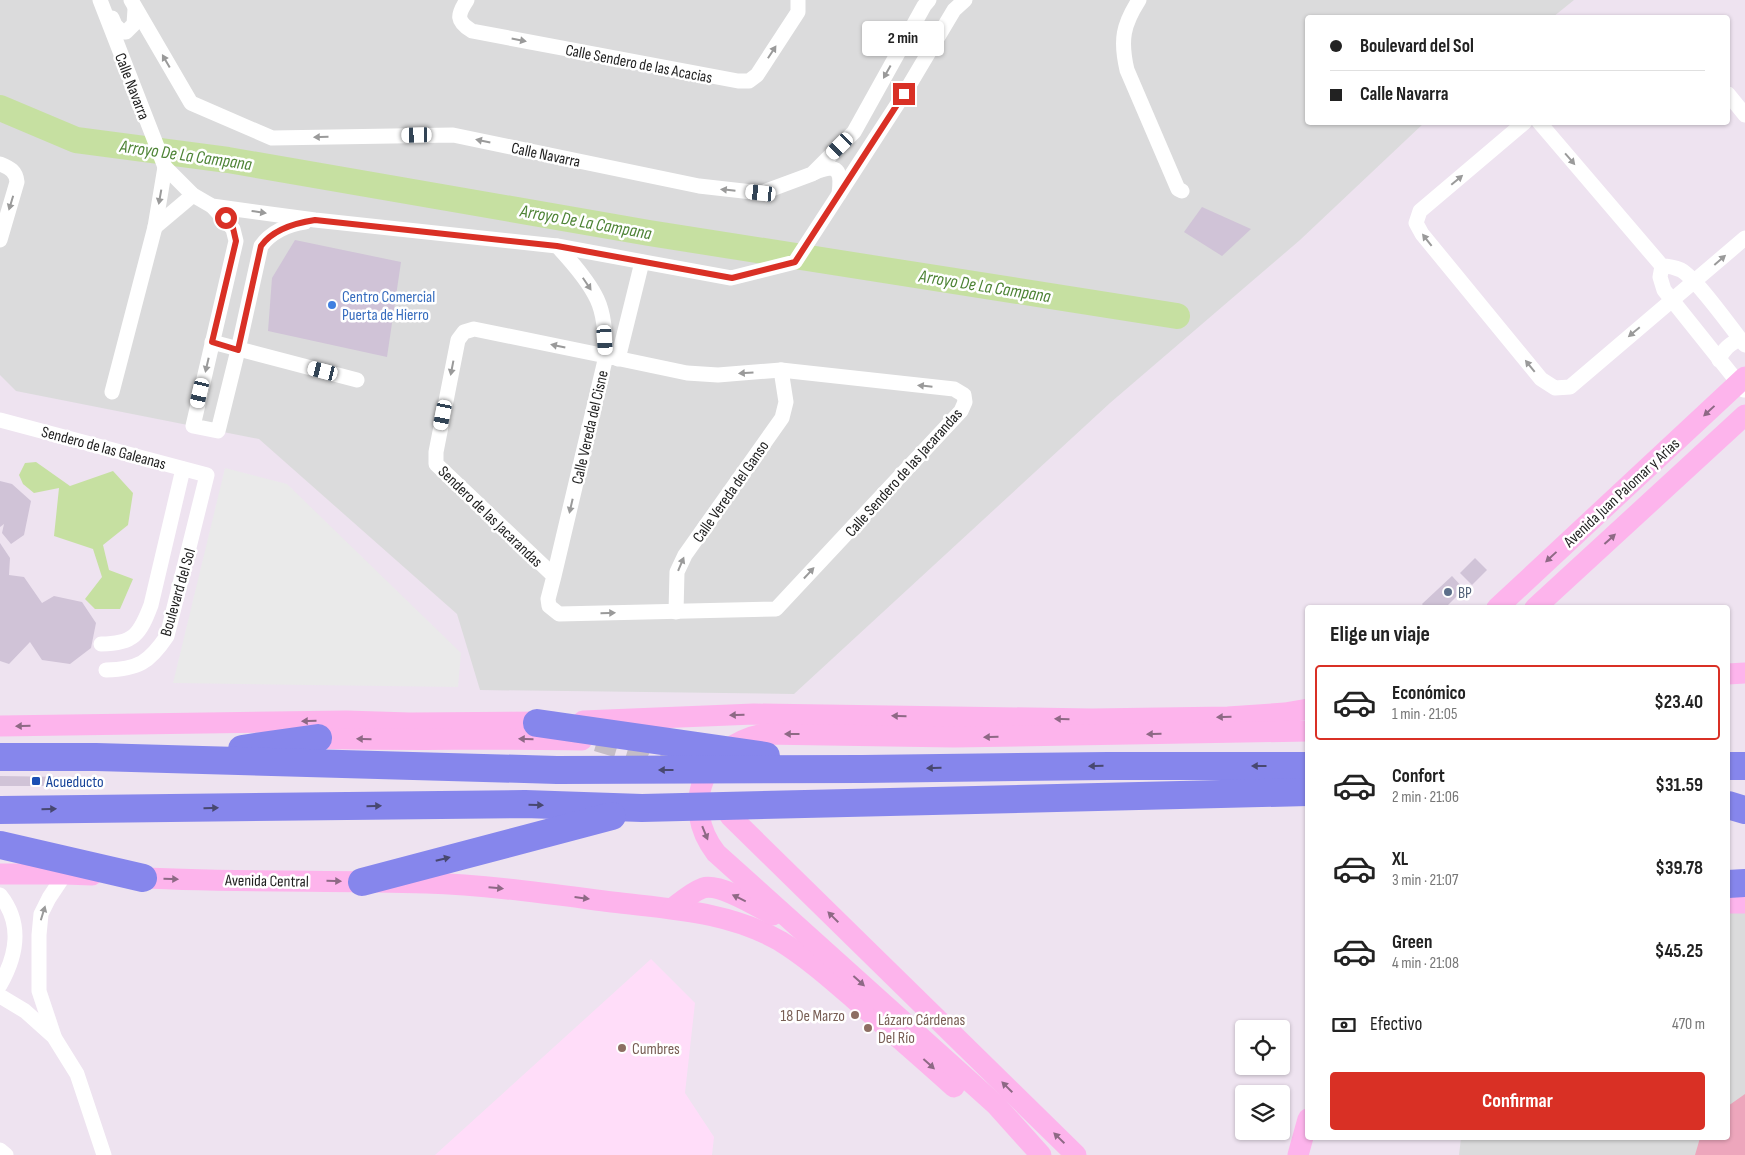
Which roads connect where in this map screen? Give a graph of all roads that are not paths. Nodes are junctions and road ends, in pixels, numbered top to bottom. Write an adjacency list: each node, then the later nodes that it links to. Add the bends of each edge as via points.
1 (100, 0): 13 (street, Calle Navarra)
2 (105, 0): 8 (street, via 115,25 122,32 134,24)
3 (467, 0): 4 (street, Calle Sendero de las Acacias, one-way to 4, via 459,20 472,31 738,81 749,81 757,75 798,12)
4 (798, 0)
5 (929, 0): 15 (street, Calle Navarra, one-way to 15, via 854,132)
6 (966, 0): 18 (street, Calle Navarra, via 954,10)
7 (1139, 0): 16 (street, via 1125,29 1127,70 1178,190)
8 (133, 5): 15 (street, Calle Navarra, one-way to 8, via 761,193 699,186 453,134 272,138 191,103)
9 (1730, 96): 10 (street)
10 (1745, 115)
11 (1521, 125): 28 (street, one-way to 11, via 1570,387 1555,388 1541,379 1434,250 1416,223 1420,211)
12 (1542, 125): 26 (street, one-way to 26)
13 (161, 156): 17 (street, Calle Navarra); 21 (street, one-way to 21)
14 (0, 164): 23 (street, one-way to 23, via 10,168 18,182)
15 (812, 174): 18 (street, via 826,167 833,168 841,181)
16 (1182, 191)
17 (193, 195): 19 (street, Calle Navarra); 21 (street)
18 (839, 196): 25 (street, Calle Navarra, via 799,256 732,278)
19 (212, 206): 20 (street, Calle Navarra, one-way to 20); 29 (street, via 233,228 236,241)
20 (315, 220): 24 (street, Calle Navarra); 31 (street, via 284,227 261,246)
21 (155, 227): 37 (street)
22 (1745, 238): 27 (street, one-way to 22)
23 (0, 240)
24 (557, 246): 25 (street, Calle Navarra); 32 (street, Calle Vereda del Cisne, one-way to 32, via 597,298)
25 (642, 262): 32 (street, Calle Vereda del Cisne)
26 (1662, 266): 27 (street, via 1673,266); 28 (street, via 1660,277)
27 (1695, 282): 28 (street); 30 (street)
28 (1671, 301): 33 (street)
29 (212, 342): 31 (street); 31 (street, one-way to 31, via 193,426 218,431)
30 (1743, 342): 33 (street, via 1726,347)
31 (238, 350): 35 (street)
32 (612, 358): 34 (street, Calle Sendero de las Jacarandas, one-way to 32, via 718,375 687,373); 42 (street, Calle Vereda del Cisne, one-way to 42); 42 (street, Sendero de las Jacarandas, one-way to 42, via 474,329 464,332 458,340 436,464)
33 (1719, 360): 36 (street)
34 (781, 370): 45 (street, Calle Vereda del Ganso, one-way to 34, via 677,572 684,555 782,418 786,402); 45 (street, Calle Sendero de las Jacarandas, one-way to 34, via 776,609 961,411 965,402 964,395 954,389)
35 (357, 380)
36 (1743, 384): 43 (main road, Avenida Juan Palomar y Arias, one-way to 43)
37 (112, 392)
38 (1745, 416): 44 (main road, Avenida Juan Palomar y Arias, one-way to 38)
39 (0, 420): 40 (street, Sendero de las Galeanas)
40 (183, 468): 41 (street, Sendero de las Galeanas); 47 (street, Boulevard del Sol, via 144,624 132,637 118,644)
41 (207, 475): 48 (street, Boulevard del Sol, via 167,636 158,650 144,662 127,670)
42 (554, 576): 46 (street, Calle Vereda del Cisne, via 549,606)
43 (1500, 605)
44 (1538, 605)
45 (676, 612): 46 (street, Calle Sendero de las Jacarandas, one-way to 45)
46 (560, 614)
47 (101, 644)
48 (106, 670)
49 (1745, 673): 50 (main road)
50 (1730, 674)
51 (1305, 710): 52 (main road, one-way to 52, via 1285,714 1150,718 754,714)
52 (537, 723): 53 (main road, one-way to 53, via 346,721); 63 (highway)
53 (52, 725): 54 (main road, one-way to 54); 56 (main road, via 114,731)
54 (0, 726)
55 (1305, 731): 96 (main road, one-way to 96, via 954,738 763,734 726,750 707,772 700,791 700,819 716,854 996,1105)
56 (318, 738): 57 (main road, one-way to 56); 58 (highway, via 211,752)
57 (592, 740)
58 (96, 757): 59 (highway); 63 (highway, one-way to 58, via 557,770)
59 (0, 758)
60 (1305, 766): 63 (highway, one-way to 63)
61 (1730, 766): 62 (highway)
62 (1745, 766)
63 (862, 770)
64 (1305, 792): 68 (highway)
65 (1730, 796): 66 (highway)
66 (1745, 796)
67 (1730, 806): 70 (highway)
68 (642, 808): 69 (highway, one-way to 68, via 515,804); 76 (highway, one-way to 68)
69 (0, 810)
70 (1745, 810)
71 (730, 816): 88 (main road, one-way to 71)
72 (0, 844): 75 (highway)
73 (0, 874): 74 (main road, Avenida Central)
74 (65, 874): 75 (main road, Avenida Central); 83 (street, one-way to 74, via 41,914)
75 (143, 878): 76 (main road, Avenida Central, one-way to 76)
76 (362, 882): 82 (main road, Avenida Central, one-way to 82, via 496,887)
77 (1745, 883): 78 (highway)
78 (1730, 884)
79 (0, 895): 84 (street, via 13,917)
80 (1730, 903): 81 (main road)
81 (1745, 903)
82 (673, 908): 88 (main road, one-way to 82, via 827,941 722,890 706,887); 95 (main road, Avenida Central, one-way to 95, via 725,919 780,941 837,984 989,1118)
83 (39, 935): 84 (street); 86 (street)
84 (16, 936): 85 (street, via 12,957)
85 (0, 985)
86 (39, 991): 89 (street); 90 (street)
87 (0, 996): 89 (street)
88 (918, 1000): 97 (main road, one-way to 88)
89 (25, 1011): 90 (street)
90 (54, 1037): 94 (street, via 77,1074)
91 (1305, 1130): 98 (main road)
92 (0, 1150): 93 (street)
93 (6, 1155)
94 (104, 1155)
95 (1037, 1155)
96 (1041, 1155)
97 (1076, 1155)
98 (1298, 1155)

